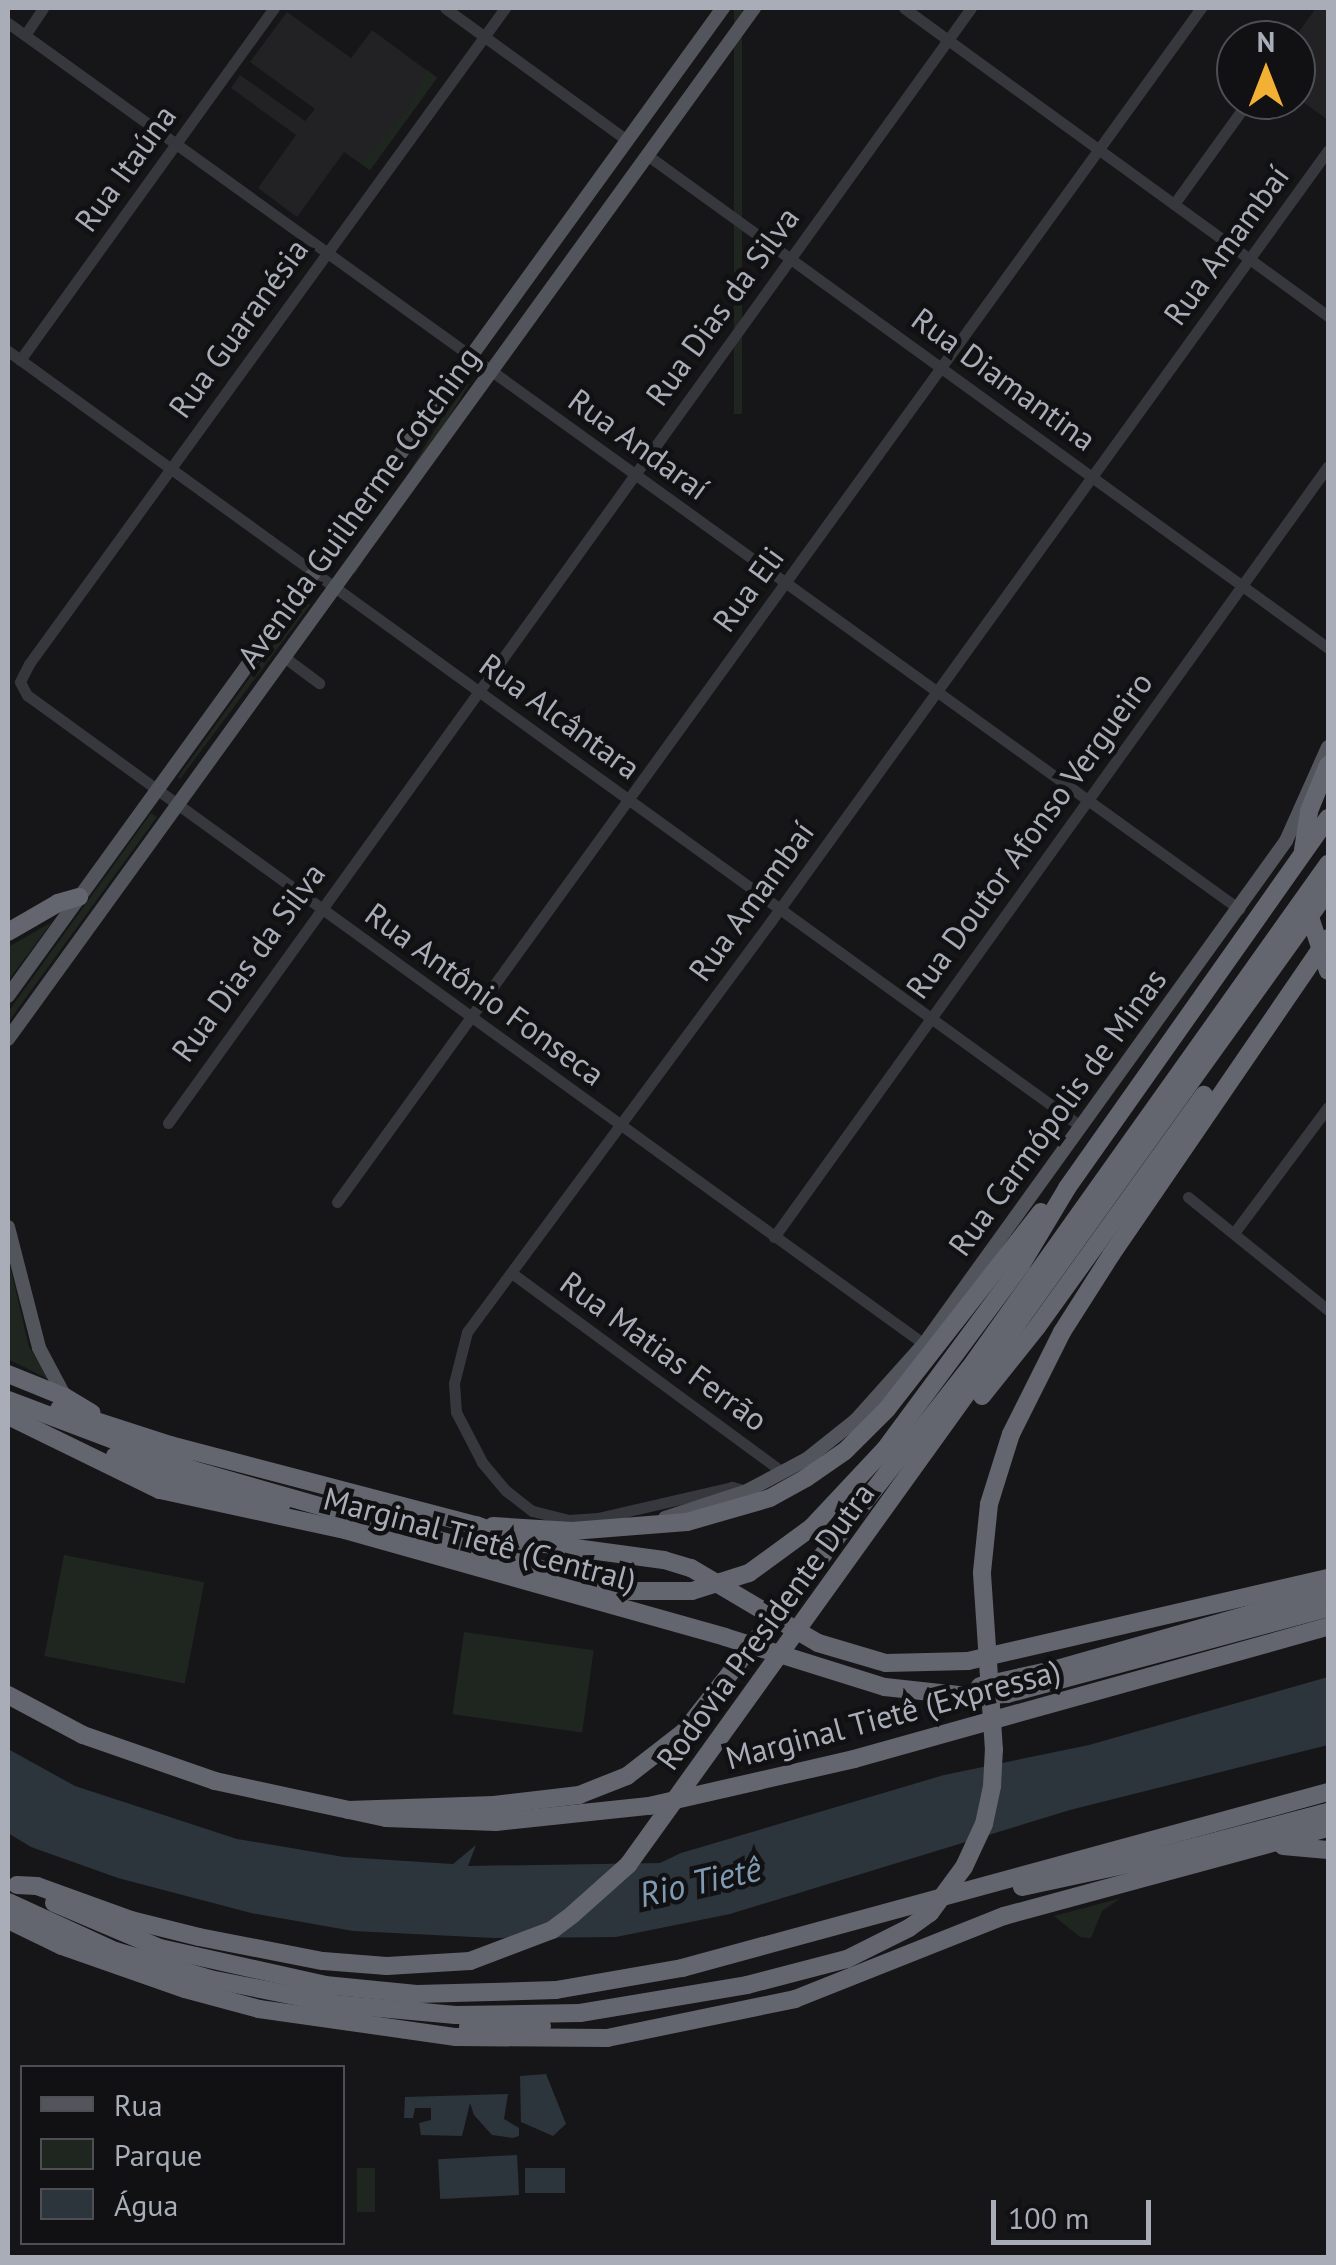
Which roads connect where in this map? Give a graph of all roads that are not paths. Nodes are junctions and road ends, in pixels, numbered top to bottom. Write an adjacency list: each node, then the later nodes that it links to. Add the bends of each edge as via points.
1 (44, 8): 11 (street)
2 (274, 8): 16 (street, Rua Itaúna)
3 (445, 8): 12 (street)
4 (505, 8): 12 (street, Rua Guaranésia)
5 (723, 8): 15 (main road, Avenida Guilherme Cotching)
6 (754, 8): 19 (main road, Avenida Guilherme Cotching)
7 (904, 8): 13 (street)
8 (971, 8): 13 (street, Rua Dias da Silva)
9 (1201, 8): 17 (street, Rua Eli)
10 (8, 23): 11 (street, Rua Andaraí)
11 (25, 34): 16 (street, Rua Andaraí)
12 (484, 36): 15 (street); 21 (street, Rua Guaranésia)
13 (948, 40): 17 (street); 22 (street, Rua Dias da Silva)
14 (1235, 120): 20 (street)
15 (627, 140): 26 (main road, Avenida Guilherme Cotching)
16 (176, 144): 21 (street, Rua Andaraí); 27 (street, Rua Itaúna)
17 (1099, 150): 20 (street); 28 (street, Rua Eli)
18 (1328, 150): 23 (street, Rua Amambaí)
19 (647, 155): 22 (street, Rua Diamantina); 29 (main road, Avenida Guilherme Cotching)
20 (1174, 204): 23 (street)
21 (327, 253): 26 (street, Rua Andaraí); 31 (street, Rua Guaranésia)
22 (790, 258): 28 (street, Rua Diamantina); 32 (street, Rua Dias da Silva)
23 (1251, 258): 24 (street); 33 (street, Rua Amambaí)
24 (1328, 316)
25 (8, 351): 27 (street, Rua Alcântara)
26 (470, 356): 29 (street, Rua Andaraí); 34 (main road, Avenida Guilherme Cotching)
27 (20, 360): 31 (street, Rua Alcântara)
28 (942, 367): 33 (street, Rua Diamantina); 35 (street, Rua Eli)
29 (491, 371): 32 (street, Rua Andaraí); 37 (main road, Avenida Guilherme Cotching)
30 (1328, 466): 36 (street, Rua Doutor Afonso Vergueiro)
31 (170, 469): 34 (street, Rua Alcântara); 41 (street, Rua Guaranésia)
32 (634, 475): 35 (street, Rua Andaraí); 42 (street, Rua Dias da Silva)
33 (1092, 476): 36 (street, Rua Diamantina); 43 (street, Rua Amambaí)
34 (313, 572): 37 (street, Rua Alcântara); 46 (main road, Avenida Guilherme Cotching)
35 (785, 585): 43 (street, Rua Andaraí); 47 (street, Rua Eli)
36 (1243, 586): 38 (street, Rua Diamantina); 48 (street, Rua Doutor Afonso Vergueiro)
37 (334, 588): 39 (main road, Avenida Guilherme Cotching); 42 (street, Rua Alcântara)
38 (1328, 648)
39 (284, 658): 40 (street); 49 (main road, Avenida Guilherme Cotching)
40 (320, 681)
41 (20, 682): 46 (street, Rua Antônio Fonseca, via 28,695)
42 (478, 691): 47 (street, Rua Alcântara); 56 (street, Rua Dias da Silva)
43 (936, 692): 48 (street, Rua Andaraí); 57 (street, Rua Amambaí)
44 (1328, 746): 58 (main road, Rua Carmópolis de Minas, via 1286,842)
45 (1328, 766): 55 (highway, via 1304,839)
46 (156, 790): 49 (street, Rua Antônio Fonseca); 54 (main road, Avenida Guilherme Cotching)
47 (629, 800): 57 (street, Rua Alcântara); 63 (street, Rua Eli)
48 (1086, 801): 58 (street, Rua Andaraí); 64 (street, Rua Doutor Afonso Vergueiro)
49 (177, 804): 56 (street, Rua Antônio Fonseca); 65 (main road, Avenida Guilherme Cotching)
50 (1328, 818): 70 (highway)
51 (1328, 836): 55 (highway)
52 (1328, 864): 101 (highway, Rodovia Presidente Dutra, via 988,1344 700,1712 656,1757 587,1793 494,1805)
53 (1328, 892): 88 (highway, Rodovia Presidente Dutra)
54 (80, 897): 59 (highway); 62 (main road, Avenida Guilherme Cotching)
55 (1307, 905): 61 (highway)
56 (320, 909): 63 (street, Rua Antônio Fonseca); 67 (street, Rua Dias da Silva)
57 (780, 909): 64 (street, Rua Alcântara); 68 (street, Rua Amambaí)
58 (1239, 909): 69 (main road, Rua Carmópolis de Minas)
59 (9, 930)
60 (1328, 936): 61 (highway); 88 (highway, via 1244,1039 1037,1327)
61 (1320, 967): 111 (highway, via 1176,1156 1062,1332 997,1472 984,1538 982,1599 994,1750 984,1824 964,1867 930,1913 882,1944 847,1959)
62 (8, 996)
63 (470, 1016): 68 (street, Rua Antônio Fonseca); 72 (street, Rua Eli)
64 (931, 1018): 69 (street, Rua Alcântara); 75 (street, Rua Doutor Afonso Vergueiro)
65 (8, 1039)
66 (1328, 1107): 74 (street)
67 (168, 1123)
68 (621, 1126): 75 (street, Rua Antônio Fonseca); 76 (street, Rua Amambaí)
69 (1080, 1126): 78 (main road, Rua Carmópolis de Minas)
70 (1067, 1188): 89 (highway, via 1021,1264 885,1449 812,1528 749,1573 692,1591 648,1594); 91 (highway, via 1046,1205 931,1358 845,1451 748,1506 687,1522)
71 (1188, 1197): 74 (street)
72 (337, 1202)
73 (8, 1227): 81 (main road, via 39,1348)
74 (1234, 1234): 77 (street)
75 (774, 1236): 78 (street, Rua Antônio Fonseca)
76 (513, 1274): 86 (street, Rua Matias Ferrão); 87 (street, Rua Amambaí, via 466,1332 454,1382 464,1434 506,1491 532,1511 569,1520 646,1510 732,1488)
77 (1328, 1310)
78 (924, 1344): 86 (main road, Rua Carmópolis de Minas, via 856,1420)
79 (8, 1374): 81 (highway)
80 (8, 1392): 85 (highway)
81 (66, 1396): 85 (highway)
82 (8, 1400): 89 (highway, via 122,1446)
83 (8, 1416): 84 (highway, Marginal Tietê (Central))
84 (33, 1426): 89 (highway, via 189,1484); 98 (highway, Marginal Tietê (Central), via 176,1494 362,1535 858,1681 946,1693)
85 (118, 1429): 90 (highway)
86 (783, 1472): 87 (main road, Rua Amambaí)
87 (748, 1491): 91 (main road, Rua Amambaí)
88 (897, 1495): 106 (highway, Rodovia Presidente Dutra, via 628,1865 552,1930 470,1961 387,1966 279,1954 131,1920)
89 (373, 1522)
90 (476, 1524): 91 (highway); 97 (highway, via 516,1540 690,1568 818,1644 886,1663 968,1661)
91 (605, 1530)
92 (1328, 1578): 97 (highway)
93 (1328, 1592): 94 (highway)
94 (1291, 1602): 97 (highway); 98 (highway)
95 (1328, 1608): 98 (highway)
96 (1328, 1628): 101 (highway, Marginal Tietê (Expressa), via 854,1759 648,1806 496,1822)
97 (1050, 1640)
98 (1007, 1687)
99 (8, 1694): 101 (highway, Marginal Tietê (Expressa), via 139,1757 229,1785)
100 (1328, 1792): 107 (highway)
101 (348, 1810)
102 (1328, 1812): 107 (highway, via 1133,1864 1016,1888)
103 (1328, 1828): 104 (highway)
104 (1268, 1844): 105 (highway); 113 (highway, via 1004,1916 796,1999 745,2012 606,2038)
105 (1328, 1850)
106 (12, 1882): 110 (highway, via 160,1948 326,1985 417,1994 516,1993)
107 (992, 1884): 110 (highway)
108 (8, 1902): 112 (highway, via 102,1946 173,1968 299,1999)
109 (8, 1920): 113 (highway, via 204,1996)
110 (682, 1968): 112 (highway, via 662,1983 556,2001)
111 (689, 1996): 112 (highway, via 553,2014); 113 (highway, via 669,2010 629,2018)
112 (374, 2009)
113 (408, 2032)

